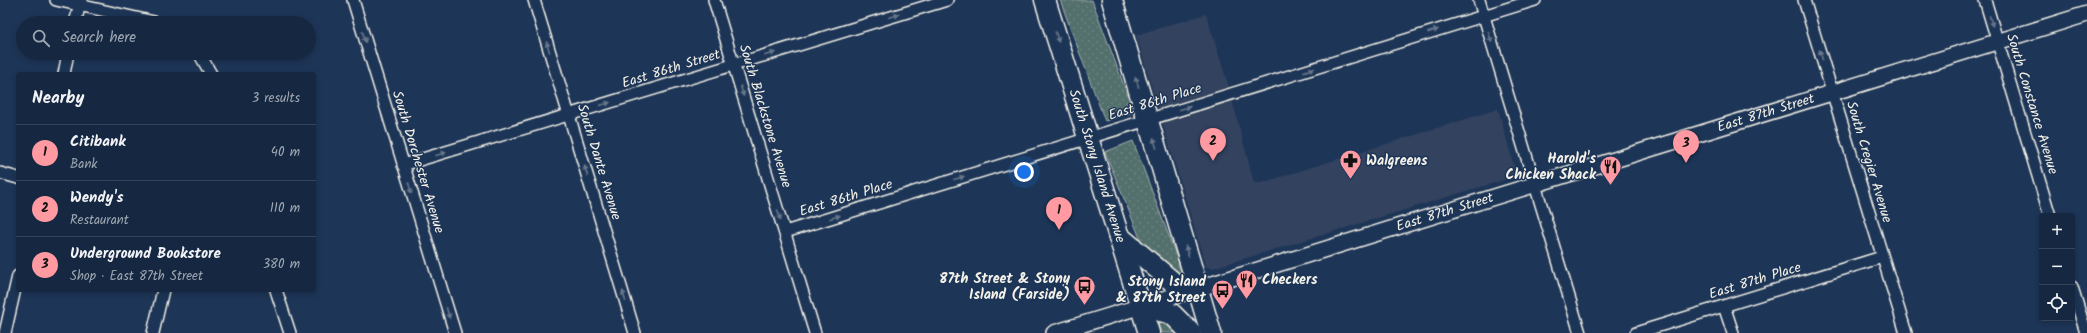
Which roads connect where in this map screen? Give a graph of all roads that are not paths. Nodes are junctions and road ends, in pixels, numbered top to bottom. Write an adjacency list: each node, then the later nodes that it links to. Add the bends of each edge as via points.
1 (56, 0): 12 (street)
2 (353, 0): 27 (street, South Dorchester Avenue, one-way to 27)
3 (534, 0): 24 (street, South Dante Avenue, one-way to 3)
4 (714, 0): 20 (street, South Blackstone Avenue)
5 (947, 0): 20 (street, East 86th Street, one-way to 5)
6 (1045, 0): 26 (highway, South Stony Island Avenue, one-way to 26)
7 (1112, 0): 25 (highway, one-way to 7)
8 (1479, 0): 16 (street)
9 (1535, 0): 16 (street, East 86th Place)
10 (1804, 0): 23 (street, South Cregier Avenue, one-way to 10)
11 (1985, 0): 17 (street, South Constance Avenue, one-way to 17)
12 (80, 2): 14 (street); 15 (street)
13 (2087, 14): 17 (main road, East 87th Street)
14 (77, 16)
15 (133, 16)
16 (1484, 16): 25 (street, East 86th Place, one-way to 16); 30 (street, one-way to 30)
17 (1997, 42): 23 (main road, East 87th Street); 31 (street, South Constance Avenue)
18 (67, 60): 21 (street)
19 (203, 60): 22 (street)
20 (734, 65): 24 (street, East 86th Street, one-way to 20); 32 (street, South Blackstone Avenue, one-way to 32)
21 (64, 72)
22 (210, 72)
23 (1832, 92): 30 (main road, East 87th Street); 34 (street, South Cregier Avenue)
24 (570, 115): 27 (street, East 86th Street, one-way to 24); 46 (street, South Dante Avenue, one-way to 24)
25 (1148, 120): 26 (street, East 86th Place); 36 (highway, one-way to 25)
26 (1088, 138): 32 (street, East 86th Place, one-way to 26); 33 (highway, South Stony Island Avenue)
27 (403, 165): 45 (street, South Dorchester Avenue, one-way to 45)
28 (0, 174): 29 (street)
29 (16, 178)
30 (1535, 184): 36 (main road, East 87th Street); 52 (street)
31 (2049, 213)
32 (785, 232): 47 (street, South Blackstone Avenue)
33 (1119, 236): 36 (highway, via 1180,288); 40 (highway, South Stony Island Avenue)
34 (1882, 257): 41 (street, East 87th Place); 55 (street, South Cregier Avenue)
35 (16, 285): 42 (street)
36 (1198, 289): 40 (main road, East 87th Street); 51 (highway)
37 (163, 292): 43 (street)
38 (277, 292): 44 (street)
39 (2075, 297): 56 (street)
40 (1141, 306): 48 (main road, East 87th Street); 49 (highway, South Stony Island Avenue); 50 (highway, via 1172,314)
41 (1724, 306): 53 (street, East 87th Place); 54 (street)
42 (5, 333)
43 (153, 333)
44 (290, 333)
45 (455, 333)
46 (635, 333)
47 (815, 333)
48 (1054, 333)
49 (1149, 333)
50 (1191, 333)
51 (1211, 333)
52 (1580, 333)
53 (1636, 333)
54 (1733, 333)
55 (1906, 333)
56 (2086, 333)

